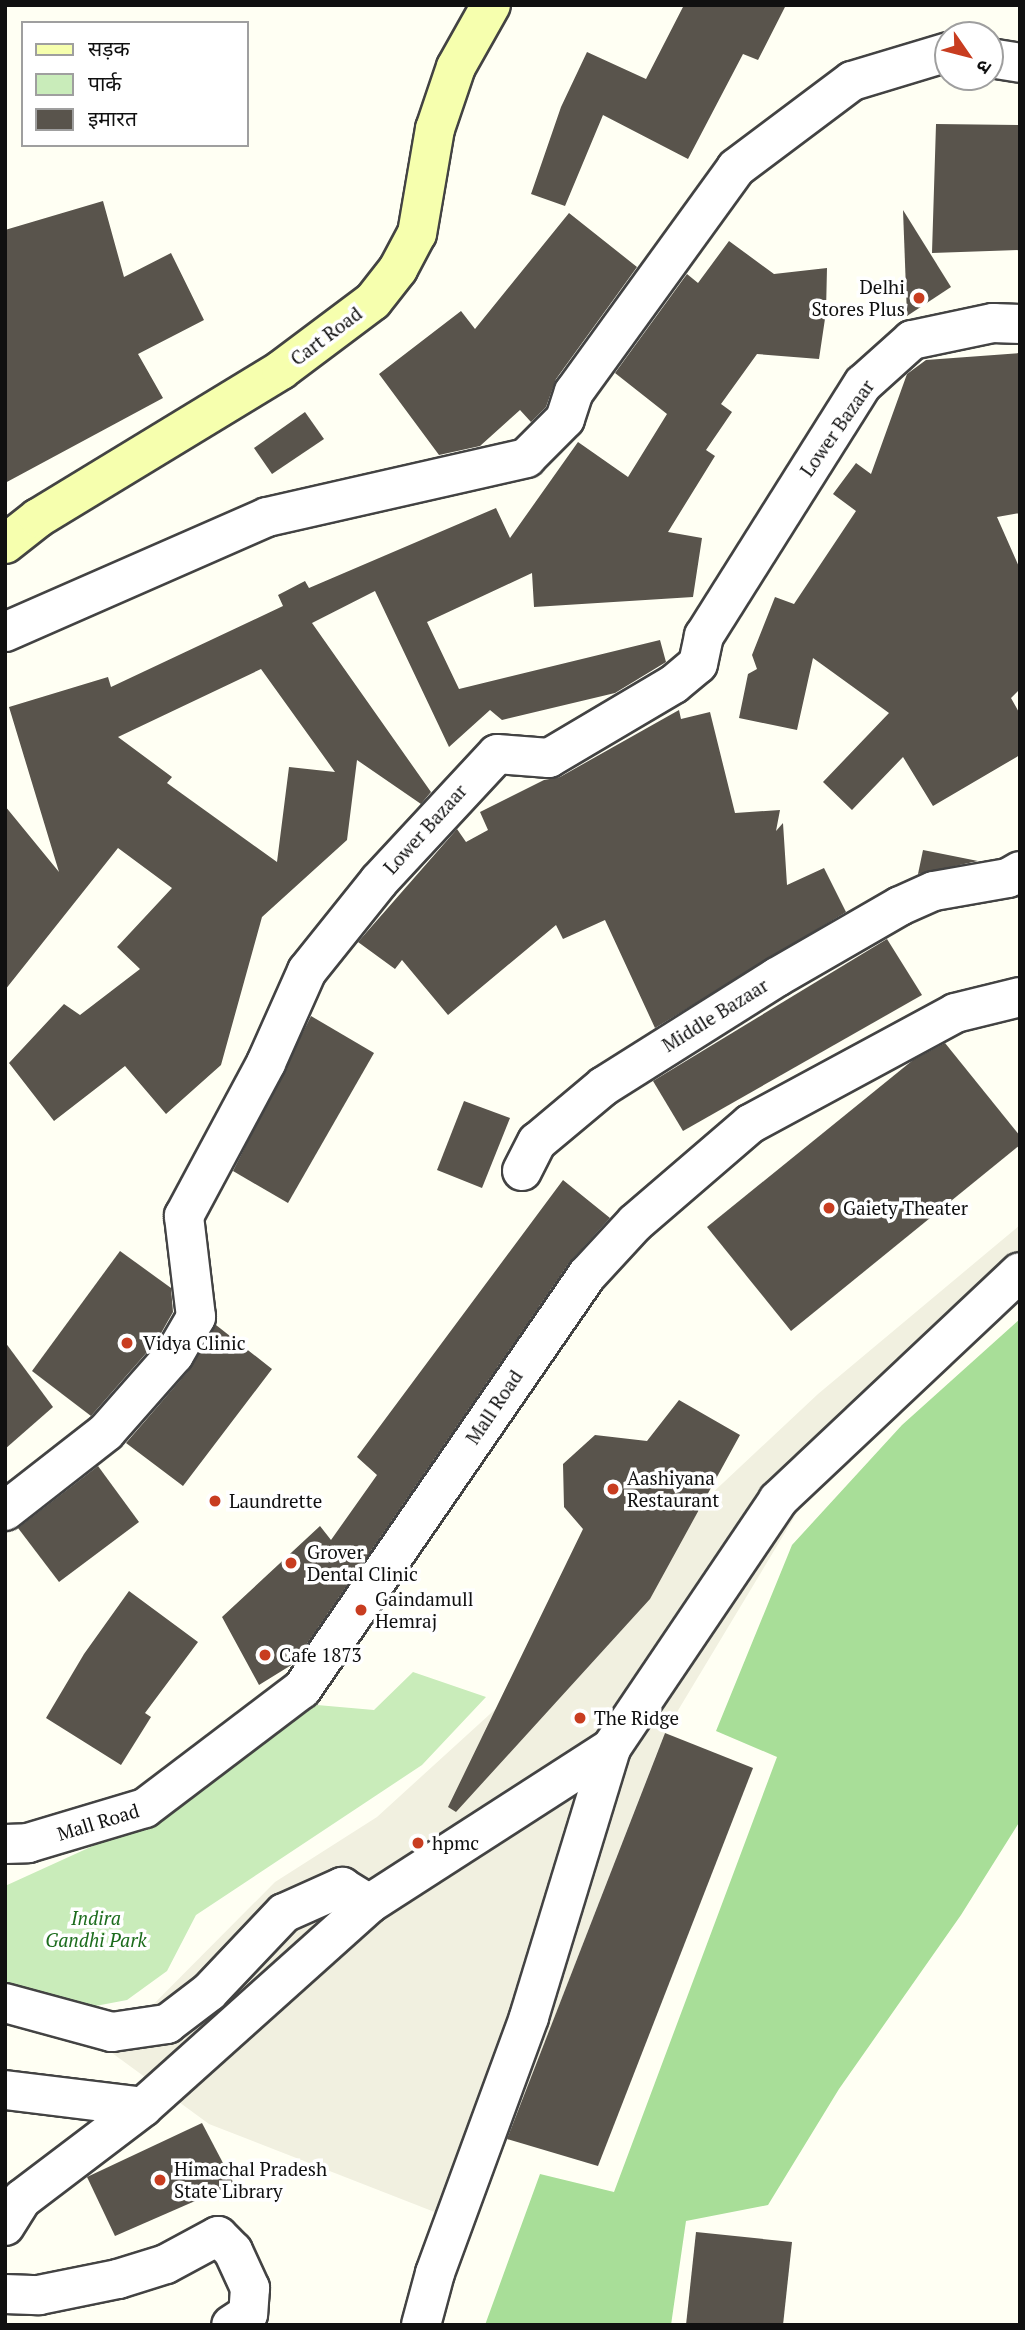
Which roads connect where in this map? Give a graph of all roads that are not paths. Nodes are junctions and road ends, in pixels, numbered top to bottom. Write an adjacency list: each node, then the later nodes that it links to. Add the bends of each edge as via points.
1 (491, 5): 4 (main road, Cart Road, via 456,67 435,129 417,233 398,269 373,301 281,370 38,518)
2 (934, 56): 5 (street, via 852,81 736,168 575,392 565,419 526,458 267,517)
3 (1020, 324): 10 (street, Lower Bazaar, via 993,323 912,340 863,384 704,636 698,664 674,684 550,758 497,754 379,881 307,971 266,1063 184,1216 196,1317 174,1355 106,1432)
4 (5, 544)
5 (5, 632)
6 (1020, 871): 8 (street, Middle Bazaar, via 1008,878 934,891 777,976 604,1086 537,1142)
7 (1020, 997): 12 (street, Mall Road, via 955,1013 750,1124 635,1223 587,1275 302,1689 145,1808 28,1843)
8 (522, 1171)
9 (1020, 1272): 11 (street, via 778,1500)
10 (5, 1511)
11 (611, 1748): 13 (street); 20 (street, via 529,2017 435,2273)
12 (5, 1844)
13 (369, 1904): 14 (street, via 342,1887 284,1913 209,1992 167,2024 111,2032); 16 (street)
14 (5, 2003)
15 (5, 2090): 16 (street)
16 (143, 2107): 17 (street, via 22,2199)
17 (5, 2226)
18 (5, 2294): 19 (street, via 39,2295 118,2279 166,2264 218,2236 233,2251 250,2288 248,2314)
19 (231, 2325)
20 (421, 2325)

